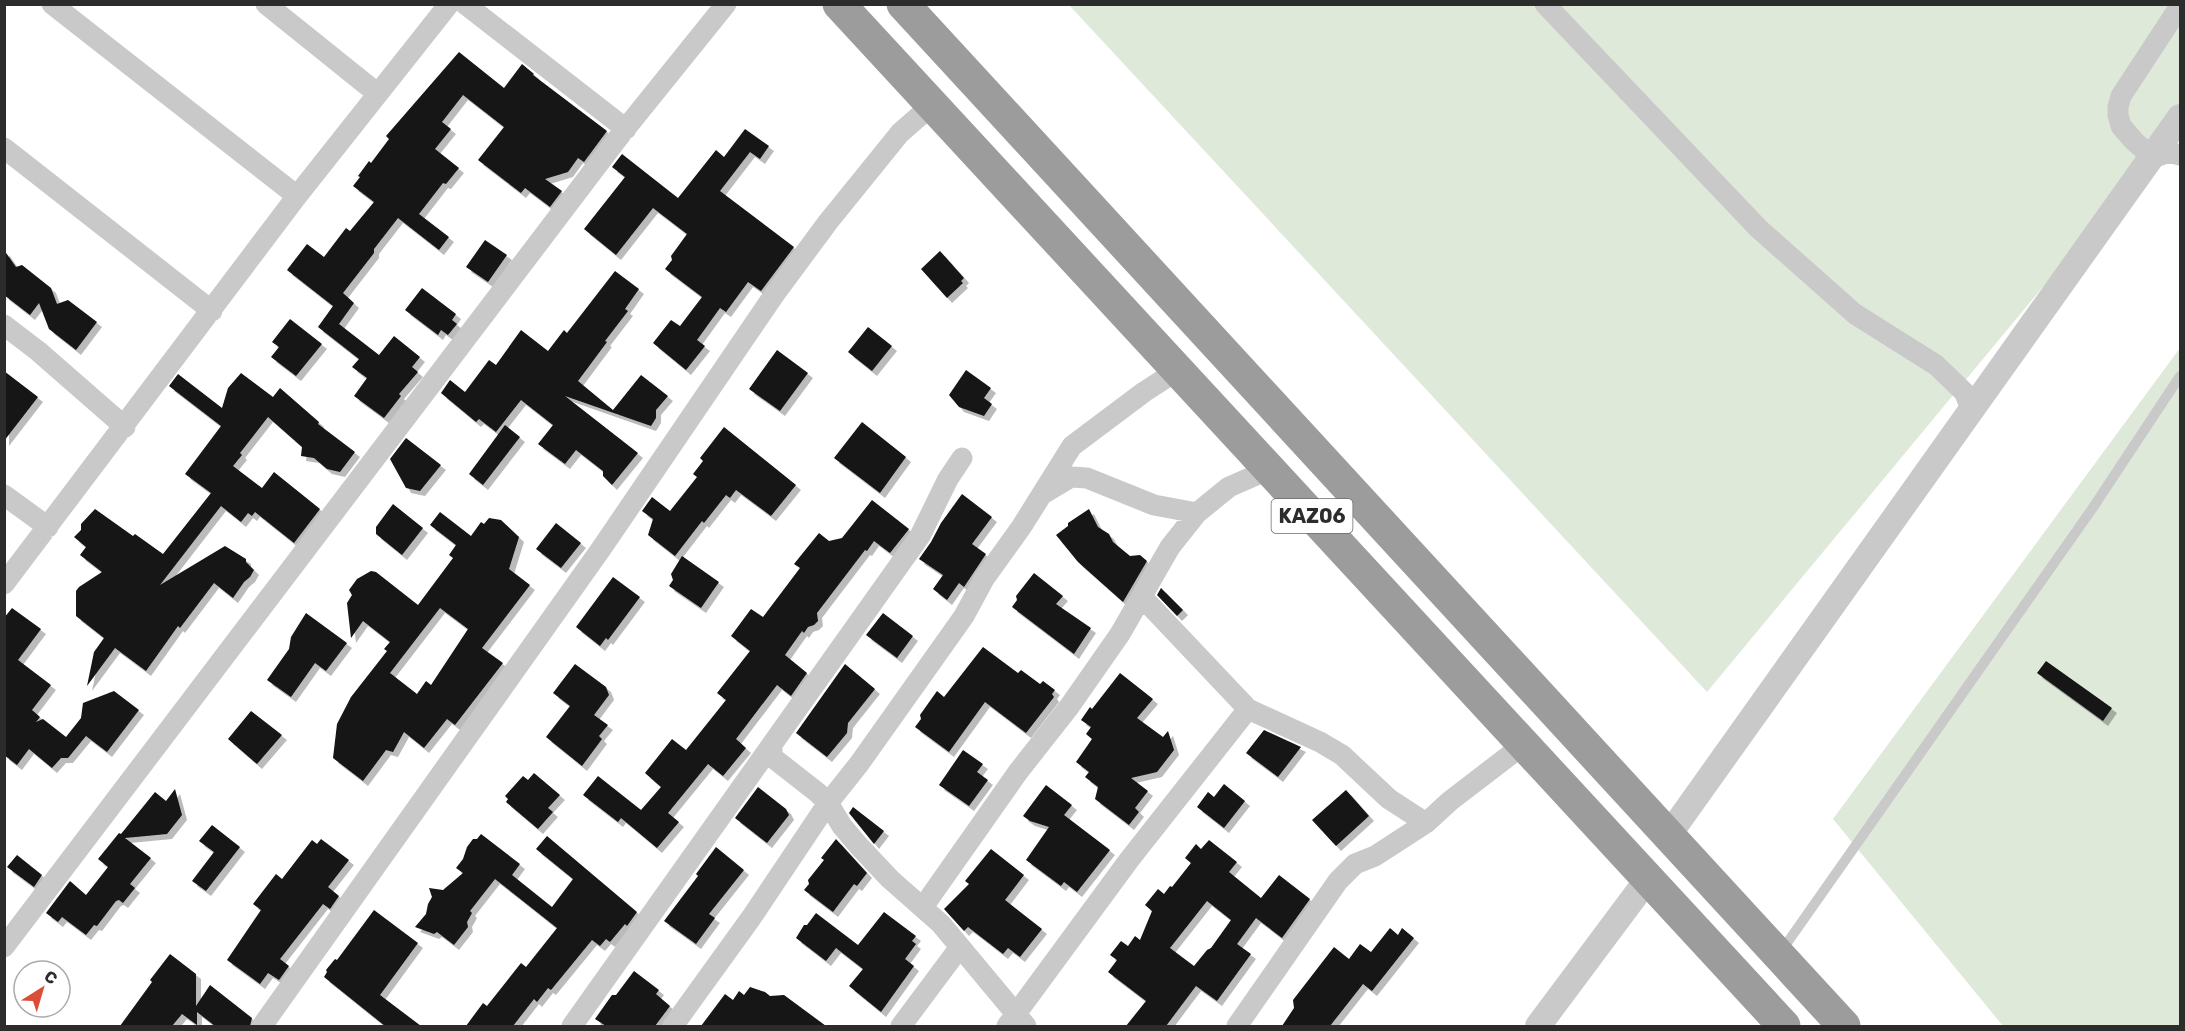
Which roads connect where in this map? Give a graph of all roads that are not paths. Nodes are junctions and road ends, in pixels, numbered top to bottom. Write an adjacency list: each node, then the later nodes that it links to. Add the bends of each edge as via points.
1 (52, 4): 17 (street)
2 (266, 4): 10 (street)
3 (449, 4): 10 (street)
4 (465, 4): 13 (street)
5 (726, 4): 13 (street)
6 (839, 4): 11 (highway, KАZ06)
7 (903, 4): 37 (highway, KАZ06)
8 (1545, 4): 22 (street, via 1760,229 1855,314 1936,365 1964,392)
9 (2181, 6): 16 (street, via 2121,96 2118,107 2121,126)
10 (378, 93): 17 (street)
11 (932, 105): 20 (highway, KАZ06); 44 (street, via 900,133 774,295 600,549)
12 (2181, 117): 16 (street)
13 (626, 129): 41 (street)
14 (4, 148): 18 (street)
15 (2181, 155): 16 (street, via 2169,152)
16 (2153, 158): 22 (street)
17 (297, 196): 18 (street)
18 (212, 311): 23 (street)
19 (4, 325): 23 (street)
20 (1178, 370): 25 (highway, KАZ06); 26 (street, via 1072,446)
21 (2181, 376): 42 (lane)
22 (1972, 410): 37 (street)
23 (124, 427): 29 (street)
24 (962, 458): 34 (street, via 920,536)
25 (1270, 469): 28 (street, via 1229,487); 33 (highway, KАZ06)
26 (1043, 494): 28 (street, via 1071,477 1087,478 1154,505); 35 (street, via 984,579 964,616)
27 (4, 495): 29 (street)
28 (1197, 513): 31 (street, via 1170,547)
29 (48, 527): 30 (street)
30 (4, 584)
31 (1142, 597): 32 (street); 39 (street, via 1075,698)
32 (1248, 709): 36 (street, via 1342,755 1389,799); 43 (street, via 1129,860)
33 (1523, 745): 36 (street); 38 (highway, KАZ06)
34 (772, 746): 35 (street, via 772,757); 45 (street)
35 (828, 803): 39 (street, via 858,845); 46 (street)
36 (1426, 823): 48 (street, via 1375,856 1355,864 1338,880)
37 (1668, 836): 42 (highway, KАZ06)
38 (1647, 879): 49 (street); 50 (highway, KАZ06)
39 (923, 907): 40 (street)
40 (960, 946): 43 (street); 47 (street)
41 (4, 947)
42 (1778, 955): 51 (highway, KАZ06)
43 (1016, 1022)
44 (262, 1026)
45 (572, 1026)
46 (672, 1026)
47 (900, 1026)
48 (1237, 1026)
49 (1538, 1026)
50 (1785, 1026)
51 (1844, 1026)

